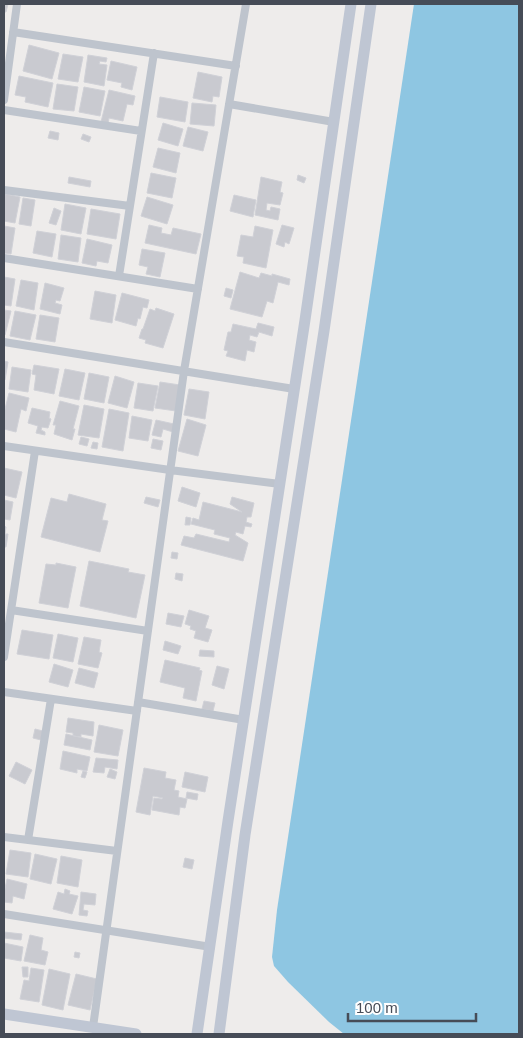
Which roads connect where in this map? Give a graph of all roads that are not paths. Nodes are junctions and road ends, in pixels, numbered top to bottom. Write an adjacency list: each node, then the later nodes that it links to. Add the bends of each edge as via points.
1 (17, 4): 5 (street)
2 (246, 4): 7 (street)
3 (351, 4): 11 (street)
4 (371, 4): 43 (street, via 324,331 245,835)
5 (13, 32): 6 (street); 8 (street)
6 (154, 53): 7 (street); 12 (street)
7 (236, 66): 9 (street)
8 (4, 100)
9 (230, 104): 11 (street); 17 (street)
10 (4, 110): 12 (street)
11 (334, 122): 20 (street)
12 (142, 131): 14 (street)
13 (4, 190): 14 (street)
14 (130, 206): 16 (street)
15 (4, 258): 16 (street)
16 (119, 276): 17 (street)
17 (198, 289): 19 (street)
18 (4, 342): 19 (street)
19 (184, 371): 20 (street); 23 (street)
20 (294, 389): 24 (street)
21 (4, 446): 22 (street)
22 (34, 451): 23 (street); 25 (street)
23 (170, 470): 24 (street); 26 (street)
24 (280, 484): 32 (street)
25 (11, 610): 26 (street); 27 (street)
26 (148, 631): 30 (street)
27 (4, 657)
28 (4, 692): 29 (street)
29 (52, 699): 31 (street); 34 (street)
30 (138, 702): 31 (street); 32 (street)
31 (137, 711): 35 (street)
32 (244, 720): 38 (street)
33 (4, 837): 34 (street)
34 (28, 840): 35 (street)
35 (118, 851): 37 (street)
36 (4, 914): 37 (street)
37 (106, 930): 38 (street); 40 (street)
38 (211, 947): 42 (street)
39 (4, 1014): 40 (street)
40 (93, 1027): 41 (street)
41 (136, 1034)
42 (198, 1034)
43 (220, 1034)

